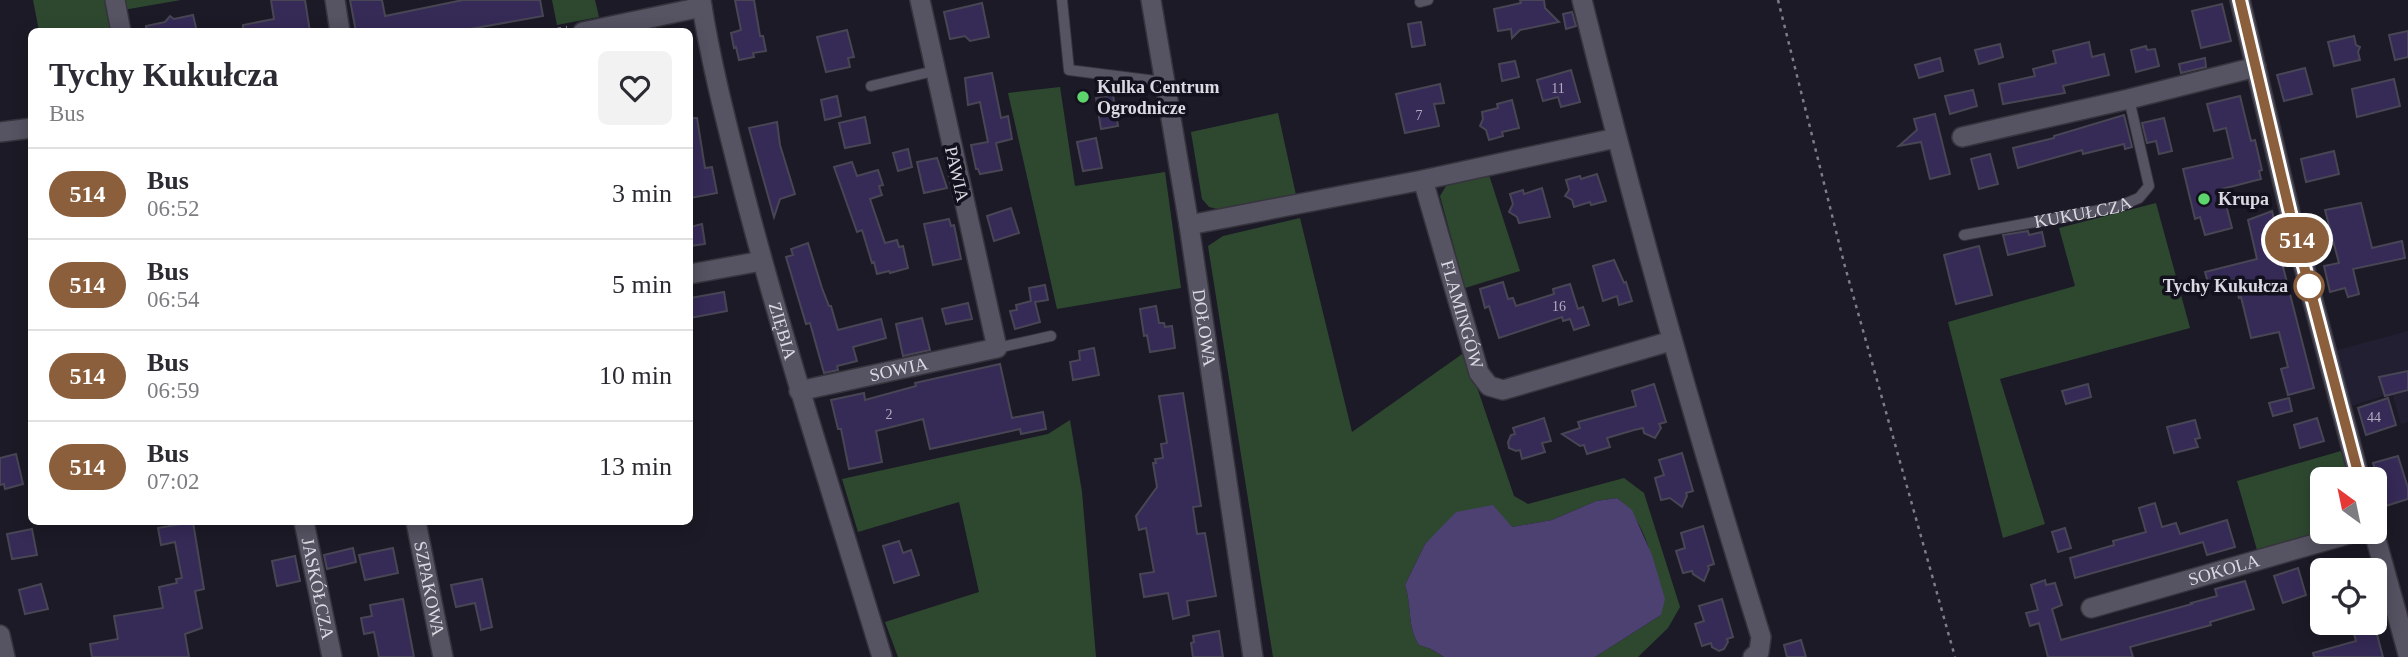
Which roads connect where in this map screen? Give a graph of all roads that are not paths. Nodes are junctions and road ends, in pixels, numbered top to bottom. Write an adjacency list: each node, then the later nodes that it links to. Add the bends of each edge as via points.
1 (115, 0): 9 (street)
2 (335, 0): 10 (street)
3 (920, 0): 13 (street, PAWIA)
4 (1062, 0): 14 (lane, via 1069,70)
5 (1151, 0): 14 (street, DOŁOWA)
6 (1582, 0): 19 (street)
7 (2240, 0): 12 (street)
8 (701, 4): 11 (street); 24 (street, ZIĘBIA)
9 (120, 28)
10 (339, 28)
11 (600, 28)
12 (2256, 67): 16 (street); 30 (street)
13 (934, 71): 15 (lane); 28 (street, PAWIA)
14 (1164, 82): 22 (street, DOŁOWA)
15 (872, 86)
16 (2129, 99): 20 (street); 23 (lane, KUKUŁCZA, via 2149,186 2139,198 2118,207)
17 (28, 128): 18 (street)
18 (0, 132)
19 (1616, 138): 21 (street); 27 (street)
20 (1962, 138)
21 (1423, 180): 22 (street); 27 (street, FLAMINGÓW, via 1479,373 1489,386 1503,390)
22 (1189, 225): 42 (street, DOŁOWA)
23 (1964, 235)
24 (762, 261): 25 (street); 29 (street, ZIĘBIA)
25 (693, 273)
26 (1051, 336): 28 (lane)
27 (1671, 341): 43 (street, via 1761,637 1759,652)
28 (997, 348): 29 (street, SOWIA)
29 (799, 391): 41 (street, ZIĘBIA)
30 (2357, 467)
31 (305, 525): 39 (street, JASKÓŁCZA)
32 (417, 525): 40 (street, SZPAKOWA)
33 (2314, 544): 35 (street, SOKOLA)
34 (2377, 544): 37 (street)
35 (2091, 608)
36 (0, 635): 38 (street)
37 (2408, 654)
38 (5, 657)
39 (332, 657)
40 (443, 657)
41 (882, 657)
42 (1253, 657)
43 (1753, 657)

